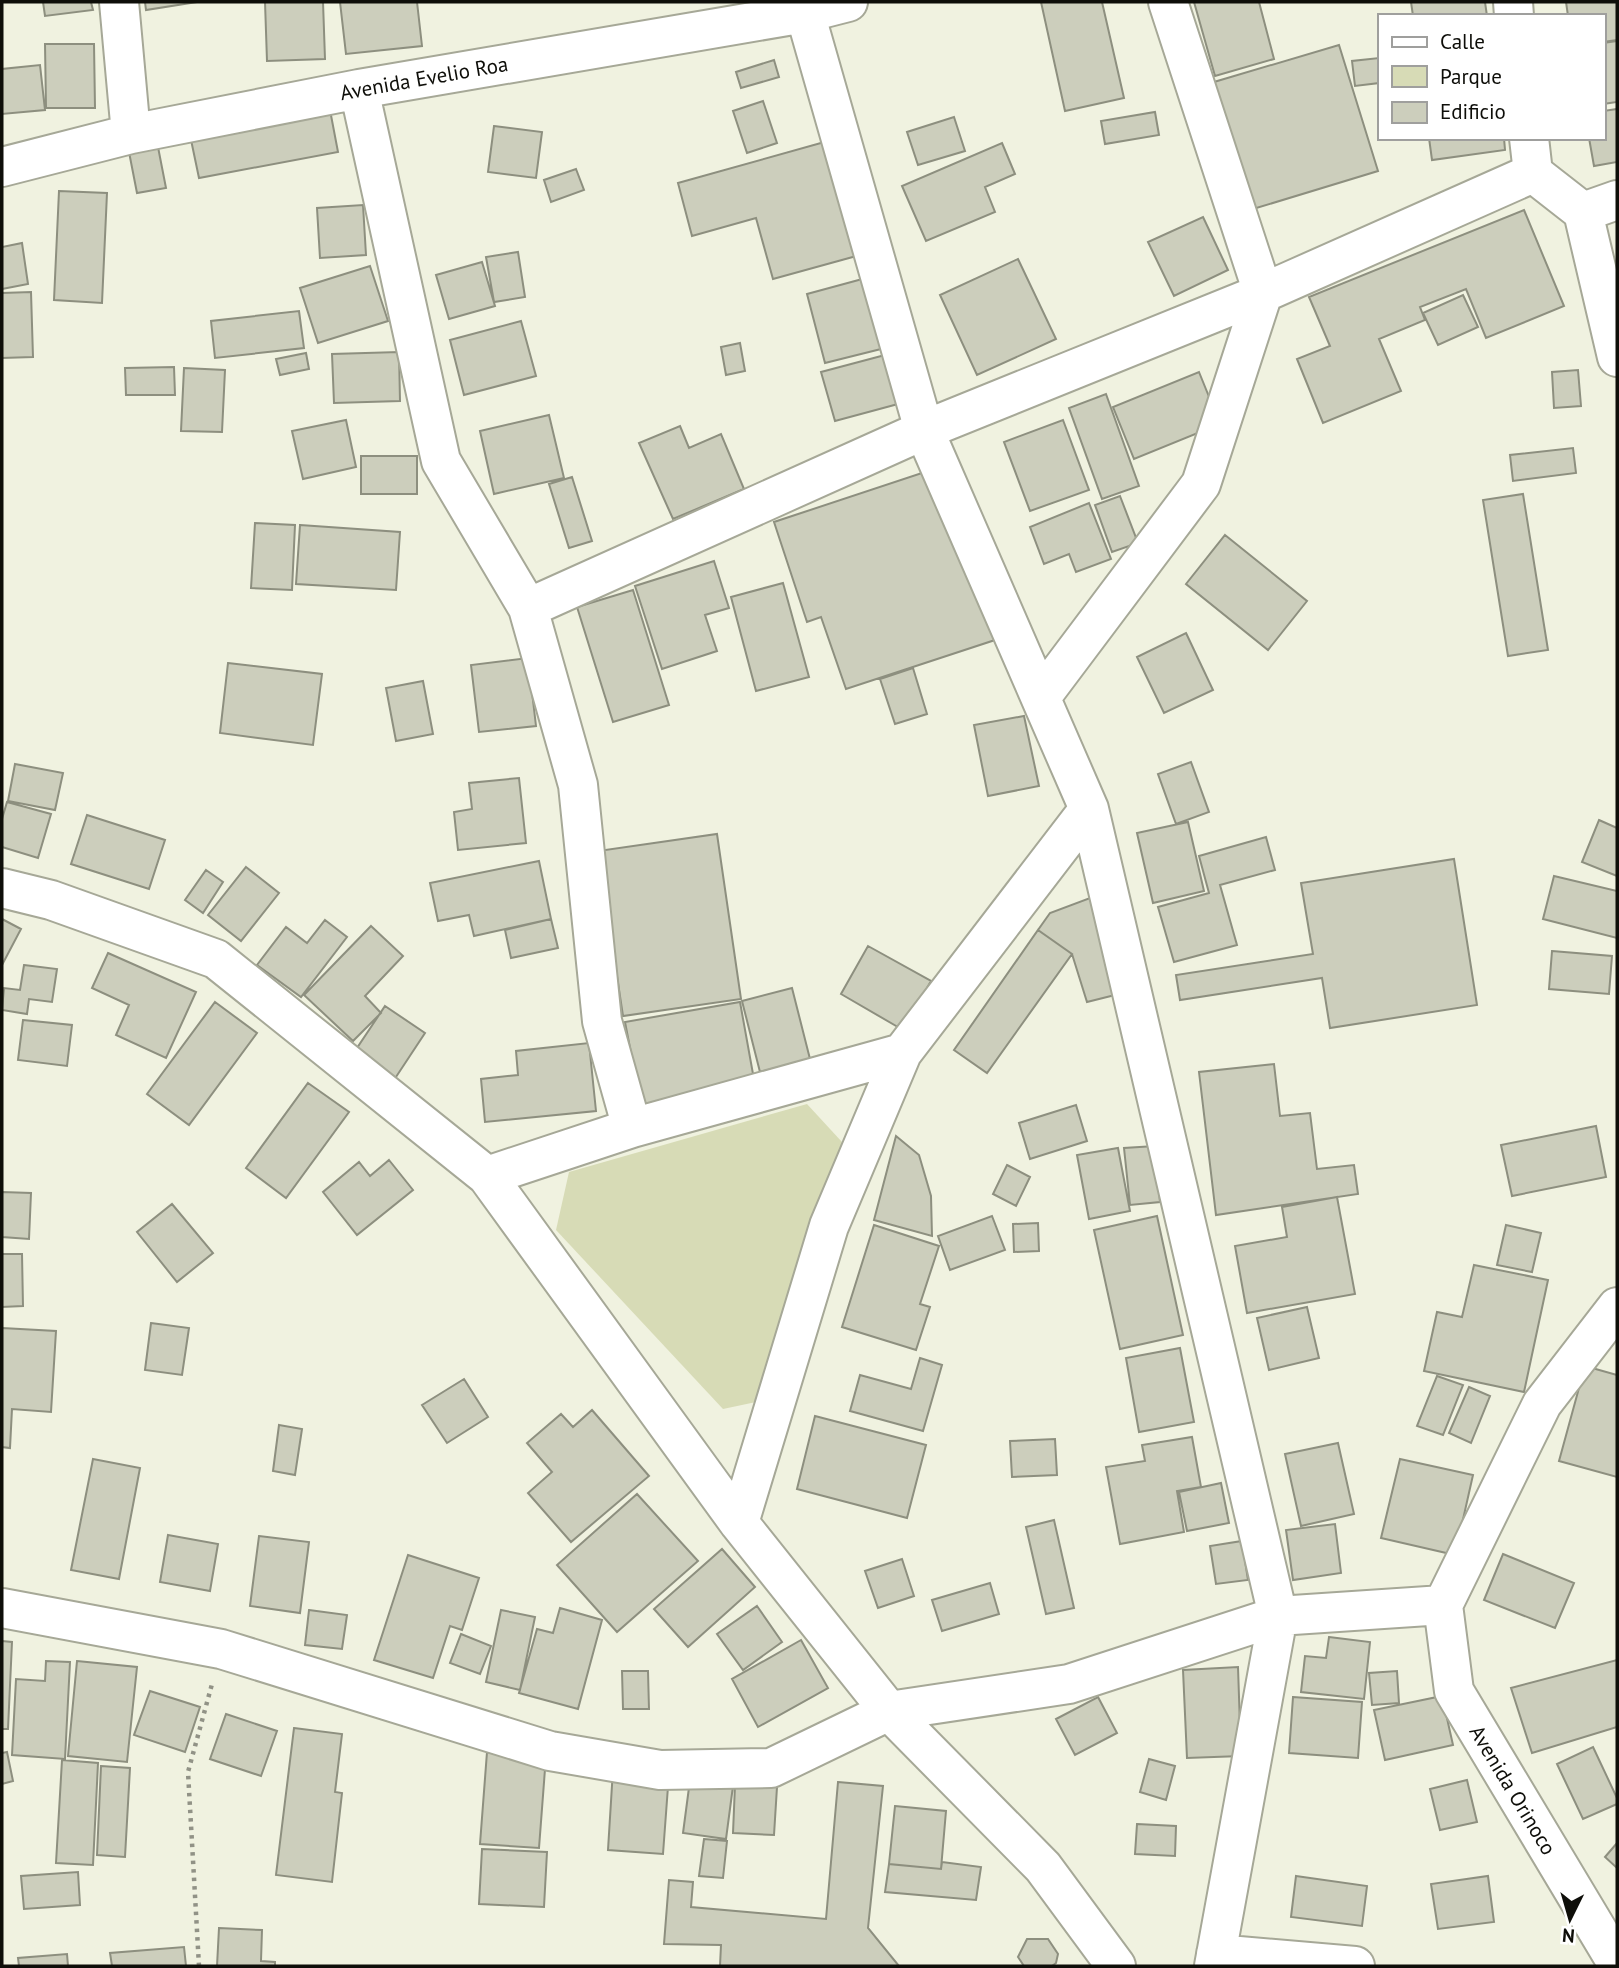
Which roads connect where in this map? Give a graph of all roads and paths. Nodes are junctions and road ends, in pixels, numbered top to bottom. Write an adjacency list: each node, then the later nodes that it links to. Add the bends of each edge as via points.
1 (119, 2): 6 (street)
2 (848, 2): 4 (street, Avenida Evelio Roa)
3 (1168, 2): 10 (street)
4 (804, 13): 5 (street, Avenida Evelio Roa); 12 (street)
5 (359, 89): 6 (street, Avenida Evelio Roa); 13 (street, via 441,461)
6 (131, 134): 8 (street, Avenida Evelio Roa)
7 (1531, 156): 9 (street); 10 (street)
8 (2, 167)
9 (1600, 206): 11 (street)
10 (1263, 293): 12 (street); 14 (street, via 1201,484)
11 (1617, 356)
12 (924, 430): 13 (street); 14 (street)
13 (528, 608): 18 (street, via 578,785 602,1021)
14 (1041, 697): 15 (street)
15 (1089, 809): 17 (street); 24 (street)
16 (2, 888): 19 (street, via 51,900 216,959)
17 (902, 1053): 18 (street); 21 (street, via 829,1226)
18 (632, 1128): 19 (street)
19 (487, 1177): 21 (street)
20 (1617, 1307): 22 (street, via 1542,1404)
21 (739, 1523): 26 (street)
22 (1443, 1605): 24 (street); 28 (street, Avenida Orinoco, via 1454,1691)
23 (2, 1608): 25 (street)
24 (1278, 1616): 26 (street, via 1069,1684); 27 (street)
25 (221, 1649): 26 (street, via 550,1751 660,1770 771,1768); 29 (path, via 188,1772)
26 (888, 1712): 30 (street, via 1043,1867)
27 (1215, 1960): 31 (street)
28 (1617, 1963)
29 (199, 1966)
30 (1115, 1966)
31 (1355, 1966)

